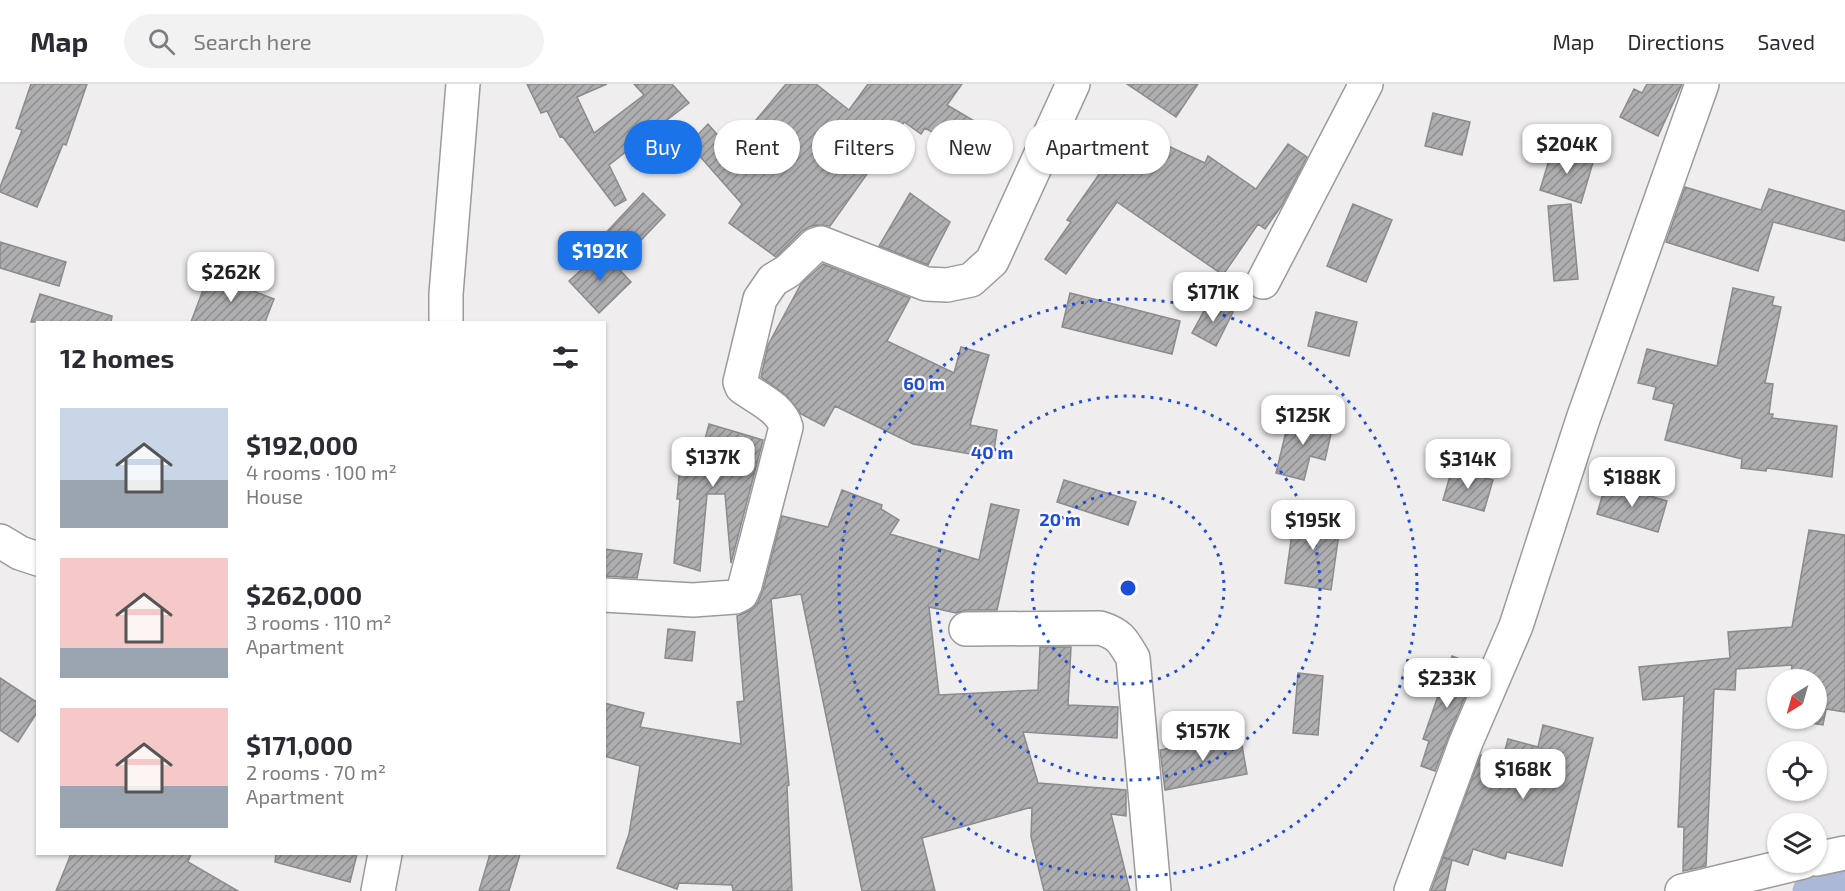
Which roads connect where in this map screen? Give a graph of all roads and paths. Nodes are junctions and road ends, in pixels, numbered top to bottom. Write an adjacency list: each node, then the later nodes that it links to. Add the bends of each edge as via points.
1 (463, 84): 6 (street)
2 (1073, 84): 9 (street, via 992,261 971,280 926,284 820,243 773,280 760,299 740,382 778,412 786,427 741,594 693,600)
3 (1366, 84): 5 (street)
4 (1702, 84): 17 (street, via 1582,419 1516,626 1466,742)
5 (1263, 282)
6 (446, 321)
7 (0, 541): 8 (street)
8 (36, 558)
9 (606, 595)
10 (966, 629): 16 (street, via 1100,628 1114,632 1125,644 1133,658)
11 (1845, 853): 13 (street)
12 (385, 855): 15 (street)
13 (1827, 857)
14 (1767, 871): 18 (street)
15 (378, 891)
16 (1154, 891)
17 (1411, 891)
18 (1682, 891)

